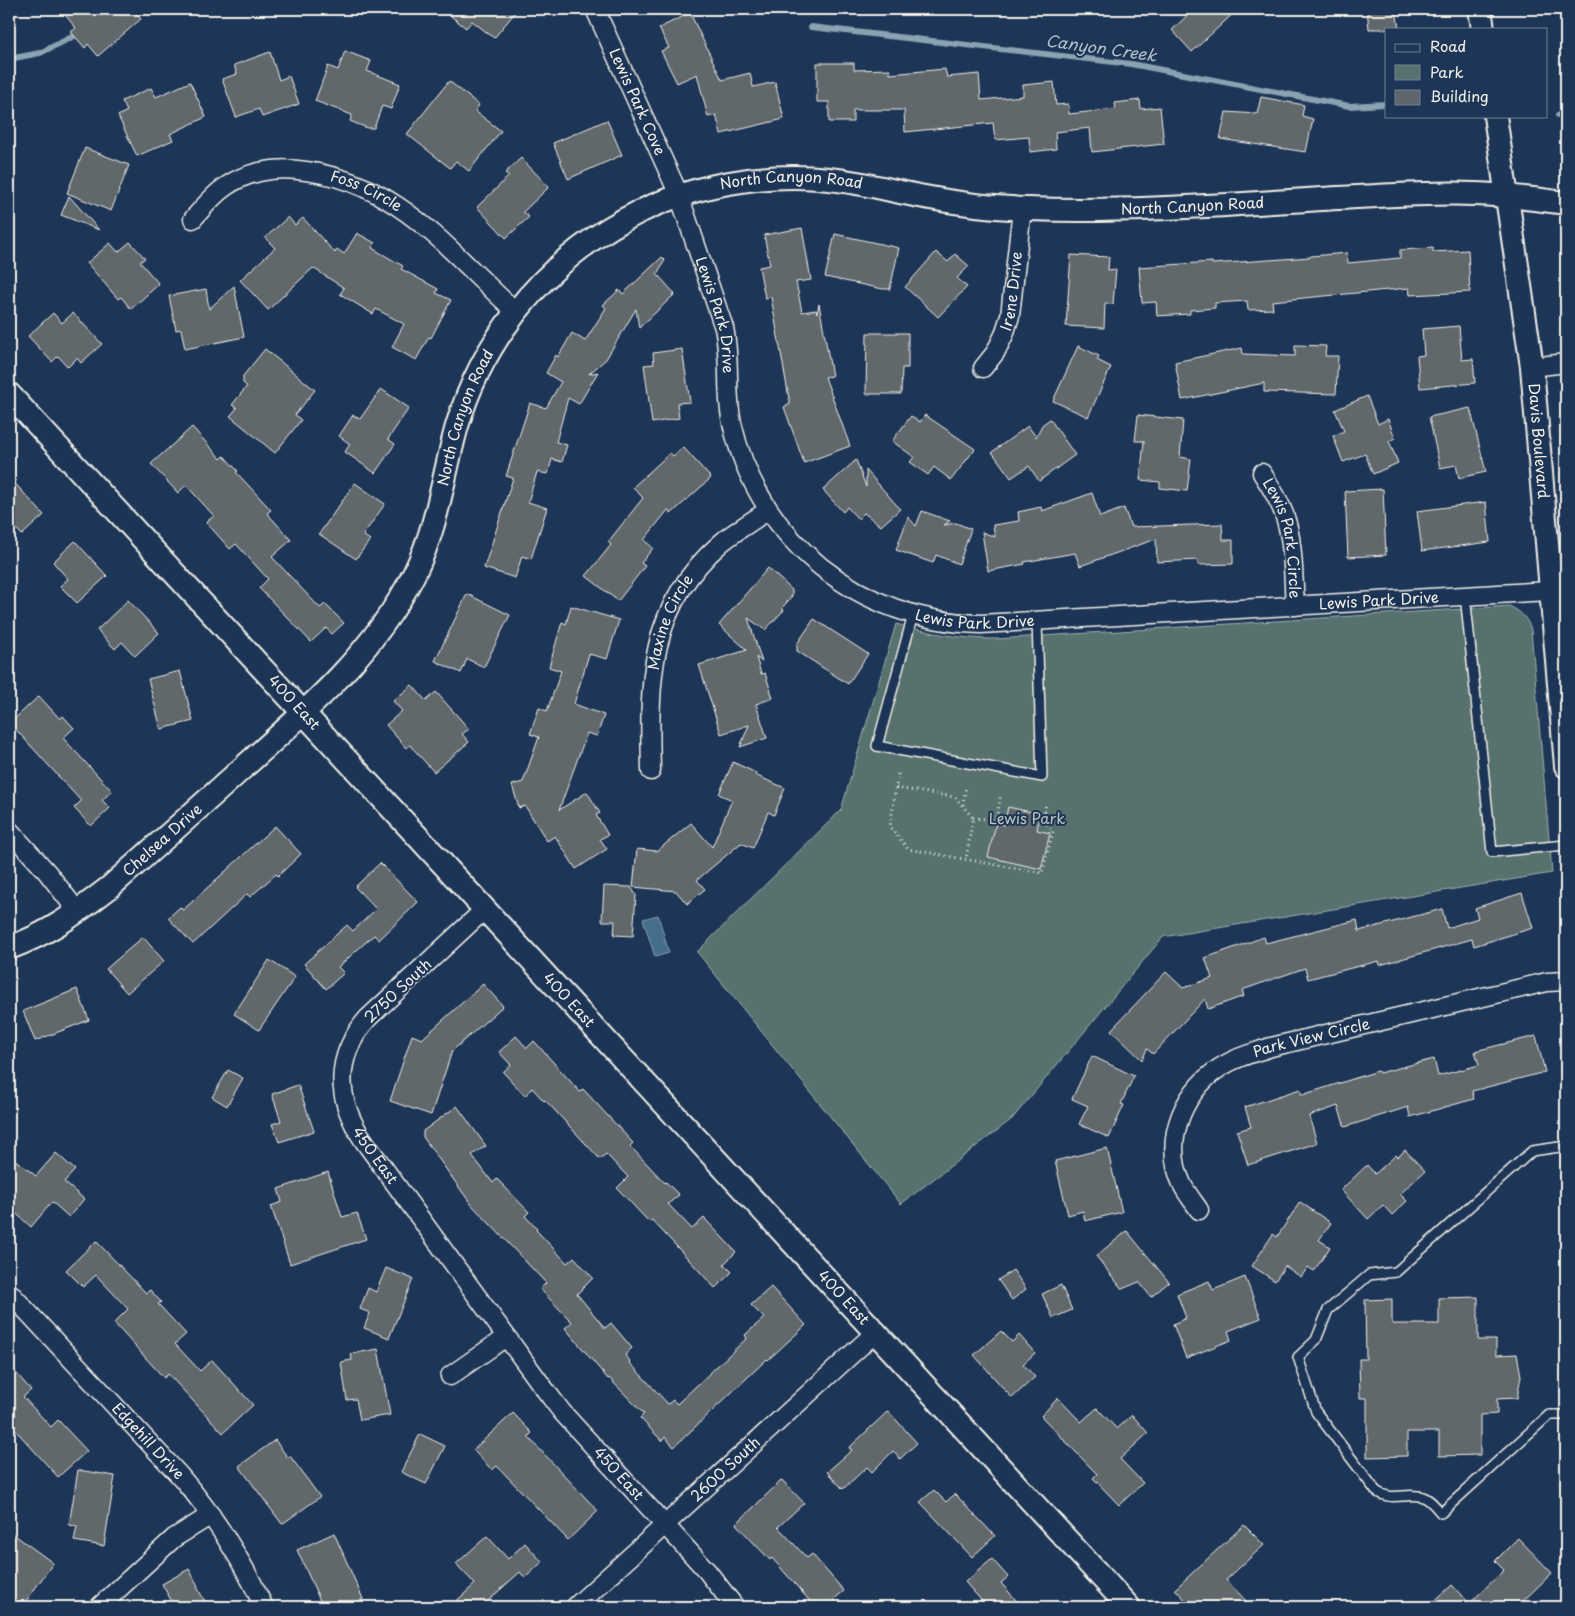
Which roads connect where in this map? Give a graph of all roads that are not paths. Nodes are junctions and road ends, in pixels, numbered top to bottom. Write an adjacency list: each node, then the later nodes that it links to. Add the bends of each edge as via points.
1 (595, 9): 5 (street, Lewis Park Cove)
2 (1480, 9): 3 (street)
3 (1483, 28)
4 (1495, 118): 6 (street, Davis Boulevard)
5 (679, 195): 8 (street, North Canyon Road, via 730,183 785,176 833,179 927,197); 10 (street, North Canyon Road, via 631,215 588,242 544,281); 16 (street, Lewis Park Drive, via 724,328 732,422 751,478)
6 (1507, 196): 7 (street, North Canyon Road); 8 (street, North Canyon Road, via 1398,195 1140,209); 12 (street, Davis Boulevard)
7 (1566, 203)
8 (1022, 209): 13 (street, Irene Drive, via 1010,316 1004,336)
9 (193, 219): 10 (street, Foss Circle, via 226,186 243,177 288,169 319,172 376,192 403,208)
10 (516, 312): 22 (street, North Canyon Road, via 497,339 470,392 459,420 432,530 411,579 389,616 358,657)
11 (1566, 363): 12 (street)
12 (1532, 366): 17 (street, Davis Boulevard)
13 (983, 368)
14 (9, 394): 22 (street, 400 East)
15 (1262, 473): 19 (street, Lewis Park Circle, via 1284,514)
16 (768, 510): 20 (street, Lewis Park Drive, via 806,555 842,583 880,603); 24 (street, Maxine Circle, via 722,542 705,559 677,595 668,613 652,673)
17 (1550, 591): 18 (street, Lewis Park Drive); 23 (street, Davis Boulevard)
18 (1465, 595): 19 (street, Lewis Park Drive); 26 (lane, via 1492,852)
19 (1295, 606): 21 (street, Lewis Park Drive)
20 (913, 615): 21 (street, Lewis Park Drive, via 964,624); 21 (lane, via 877,746 1042,777)
21 (1037, 621)
22 (304, 714): 27 (street, 400 East); 28 (street, Chelsea Drive)
23 (1566, 766)
24 (651, 771)
25 (9, 830): 28 (street)
26 (1566, 845)
27 (484, 910): 31 (street, 2750 South, via 359,1028 347,1052); 35 (street, 400 East)
28 (78, 912): 29 (street, Chelsea Drive, via 48,932)
29 (9, 948)
30 (1566, 981): 33 (street, Park View Circle, via 1547,982 1281,1045 1226,1063 1197,1087 1178,1120 1175,1137 1177,1170)
31 (342, 1090): 36 (street, 450 East, via 356,1130)
32 (1566, 1146): 38 (lane, via 1532,1151 1396,1272 1369,1274 1328,1310 1316,1340 1298,1357 1316,1412 1376,1491 1386,1496 1422,1496 1441,1513 1549,1415)
33 (1199, 1210)
34 (9, 1292): 39 (street, Edgehill Drive, via 181,1477)
35 (876, 1332): 40 (street, 2600 South); 45 (street, 400 East)
36 (506, 1337): 37 (street); 40 (street, 450 East, via 562,1412)
37 (450, 1376)
38 (1566, 1415)
39 (211, 1515): 41 (street, via 174,1538); 42 (street, Edgehill Drive, via 237,1554)
40 (666, 1524): 43 (street, 2600 South); 44 (street, 450 East)
41 (99, 1607)
42 (264, 1607)
43 (575, 1607)
44 (735, 1607)
45 (1129, 1607)

